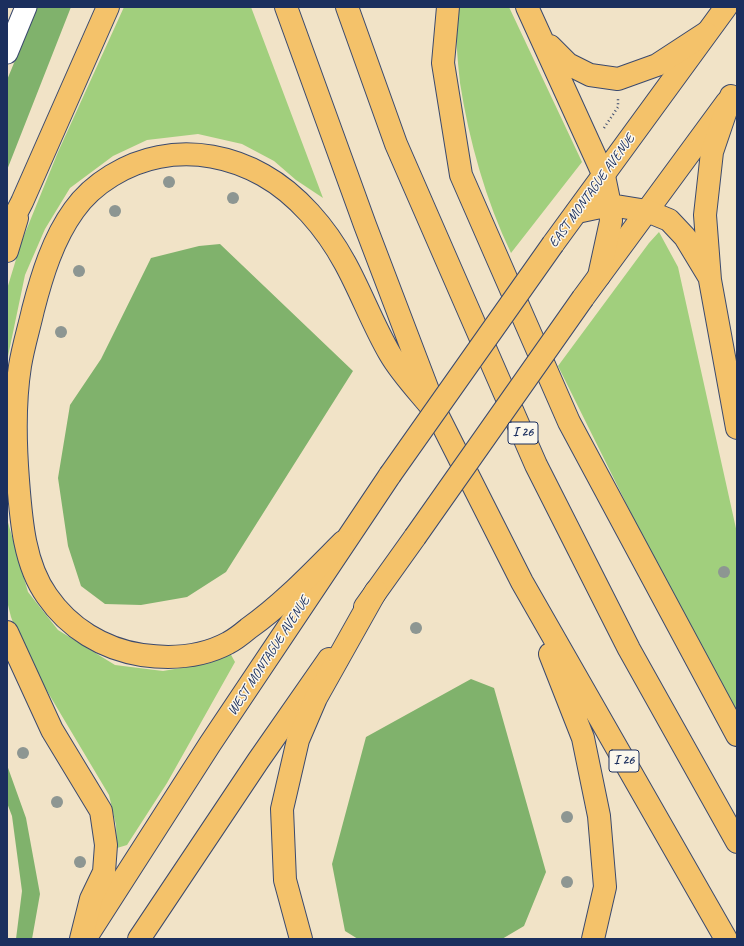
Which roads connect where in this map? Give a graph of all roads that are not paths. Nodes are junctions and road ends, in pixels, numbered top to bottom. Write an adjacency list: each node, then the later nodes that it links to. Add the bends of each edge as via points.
1 (26, 7): 10 (street)
2 (108, 7): 13 (main road)
3 (286, 7): 22 (main road, I 26, via 365,225)
4 (347, 7): 29 (main road, I 26, via 396,144 536,465 629,650)
5 (448, 7): 28 (main road, via 443,63 461,175 569,422)
6 (527, 7): 9 (main road)
7 (726, 7): 8 (main road, EAST MONTAGUE AVENUE)
8 (706, 33): 9 (main road, via 657,65 618,79 590,75 568,64); 12 (main road, EAST MONTAGUE AVENUE)
9 (540, 36): 12 (main road)
10 (7, 52)
11 (734, 92): 15 (main road); 20 (main road, via 712,152 705,215)
12 (604, 176): 14 (main road); 16 (main road, EAST MONTAGUE AVENUE)
13 (22, 202): 17 (main road); 18 (main road)
14 (610, 205): 15 (main road); 16 (main road); 19 (main road, via 611,221)
15 (647, 211): 19 (main road); 20 (main road, via 669,220 685,237)
16 (577, 212): 21 (main road, EAST MONTAGUE AVENUE, bridge)
17 (7, 231)
18 (7, 251)
19 (599, 276): 26 (main road, bridge)
20 (710, 280): 23 (main road)
21 (459, 376): 24 (main road, WEST MONTAGUE AVENUE, bridge)
22 (438, 414): 24 (main road, via 391,356 344,261 317,222 292,196 265,176 237,162 210,156 174,154 143,160 116,173 94,189 75,208 50,256 38,290 20,365 16,403 15,441 20,512 31,563 45,595 70,622 92,638 121,652 156,657 190,656 228,643 273,611); 25 (main road, I 26)
23 (737, 428)
24 (343, 542): 31 (main road, WEST MONTAGUE AVENUE)
25 (522, 582): 34 (main road, via 583,738 599,816 605,887); 35 (main road, I 26)
26 (376, 591): 32 (main road, via 262,754); 33 (main road, via 316,698 298,740 282,809 285,880)
27 (7, 632): 30 (main road, via 52,730 101,811 106,845 104,872 92,899)
28 (737, 735)
29 (737, 842)
30 (81, 939)
31 (85, 939)
32 (139, 939)
33 (301, 939)
34 (593, 939)
35 (726, 939)

